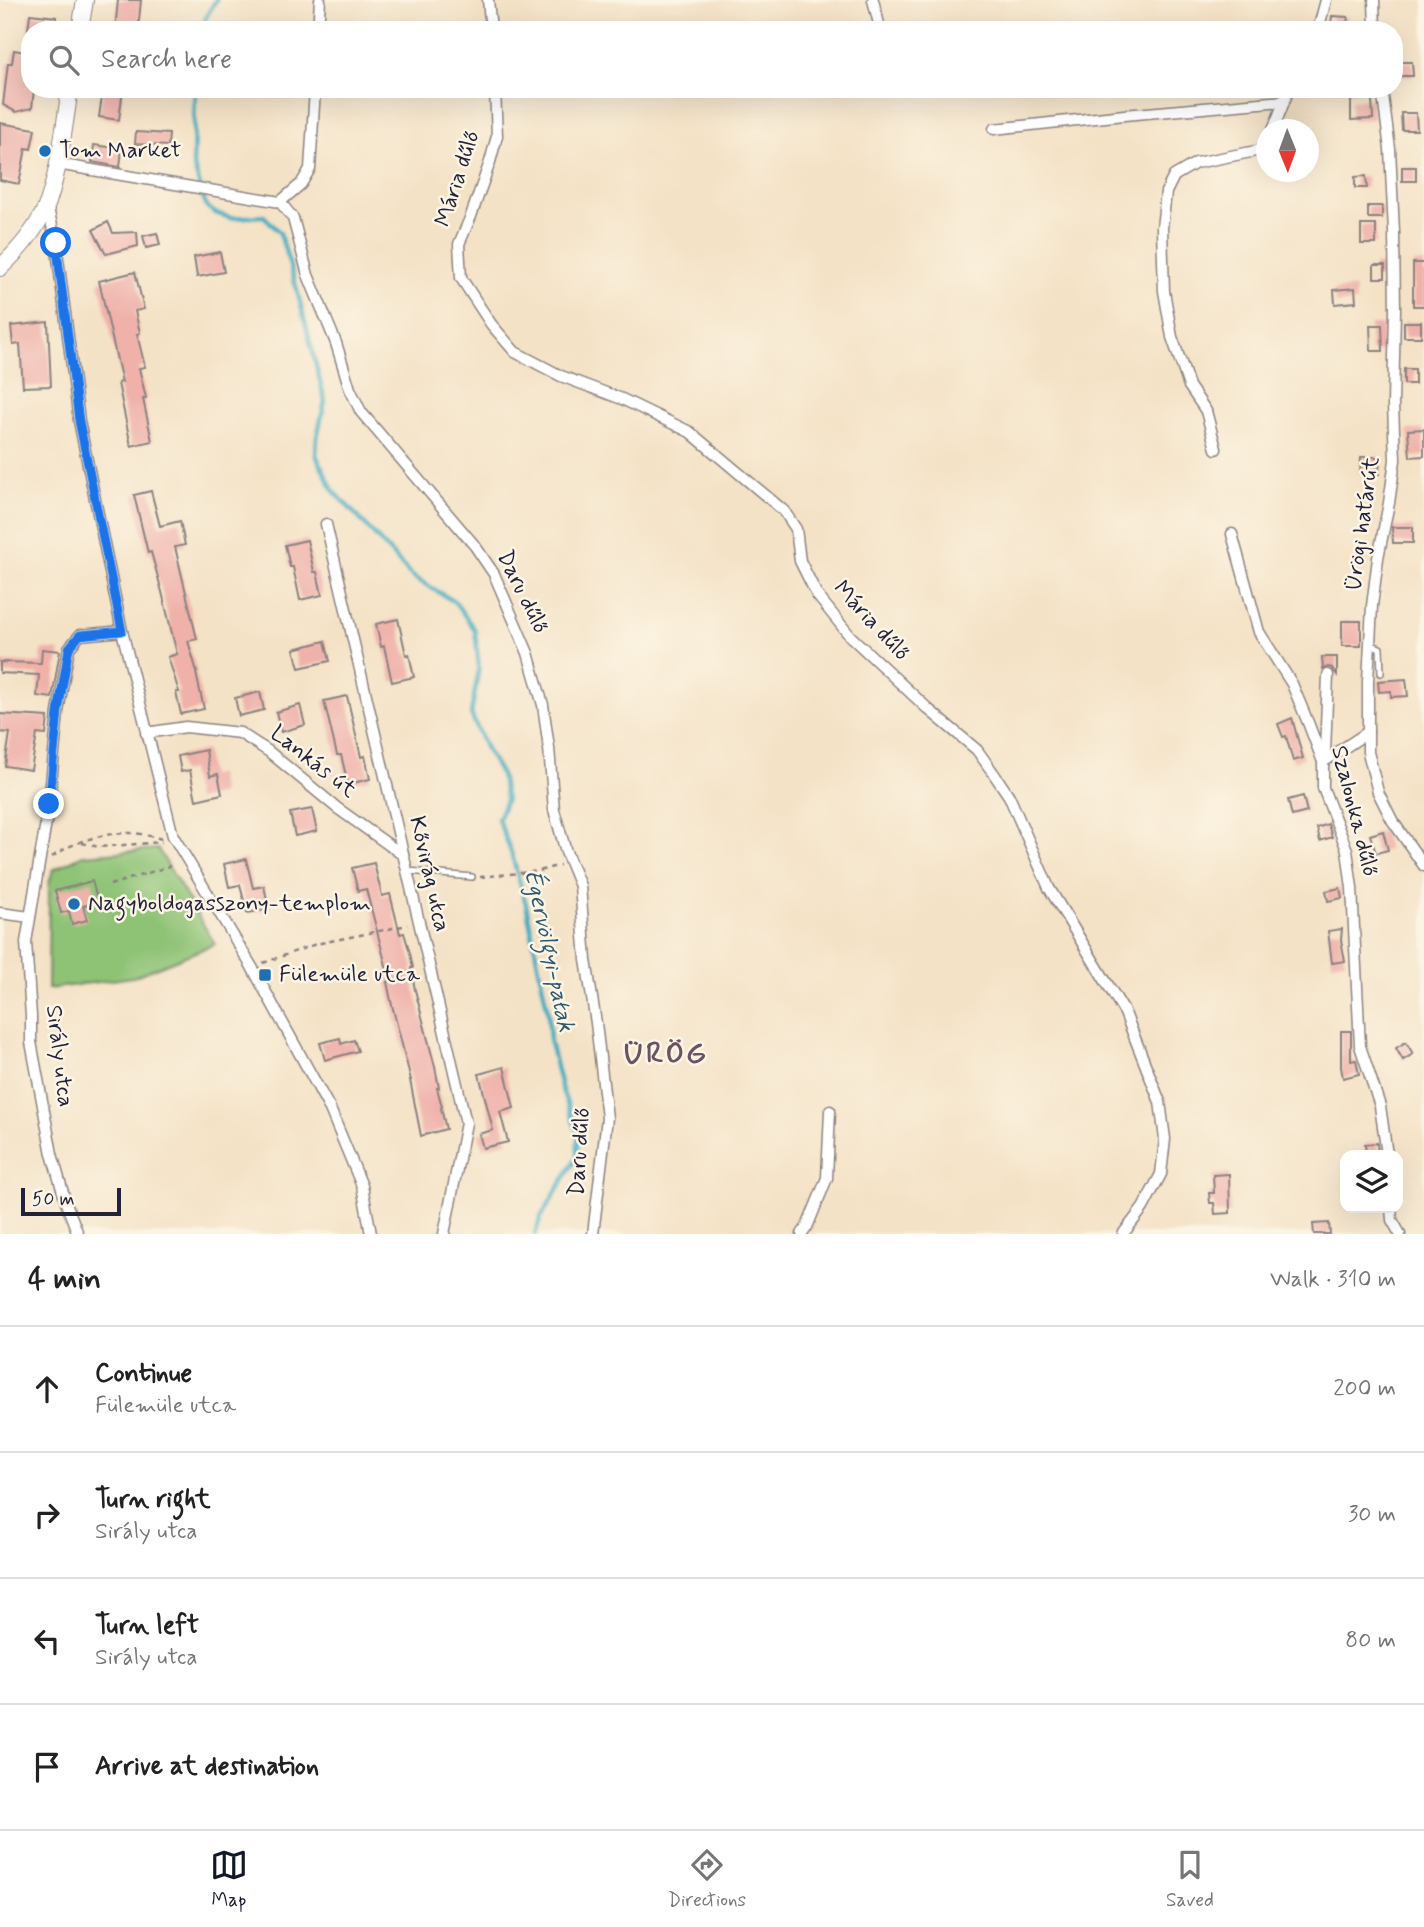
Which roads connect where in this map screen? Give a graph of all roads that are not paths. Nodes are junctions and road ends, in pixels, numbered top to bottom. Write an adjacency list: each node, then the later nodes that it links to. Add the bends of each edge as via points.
1 (85, 0): 7 (main road)
2 (320, 0): 8 (street)
3 (488, 0): 9 (street)
4 (873, 0): 10 (street)
5 (1326, 0): 11 (street)
6 (1374, 0): 12 (street)
7 (82, 21)
8 (319, 21)
9 (490, 21)
10 (878, 21)
11 (1320, 21)
12 (1375, 21)
13 (69, 98): 22 (main road)
14 (314, 98): 23 (street, via 310,169)
15 (495, 98): 50 (street, Mária dűlő, via 497,136 458,244 461,278 515,352 690,432 784,511 796,529 800,561 825,606 850,636 977,750 994,774 1009,796 1049,888 1125,1013 1160,1102 1166,1139 1161,1174)
16 (1286, 98): 18 (street)
17 (1383, 98): 30 (street, Ürögi határút, via 1394,232 1395,460 1378,558)
18 (1284, 101): 19 (street); 20 (street)
19 (1277, 119)
20 (995, 129)
21 (1256, 151): 26 (street, via 1196,163 1174,176 1166,192 1164,291 1172,337 1189,386 1206,411)
22 (57, 164): 23 (street); 24 (main road)
23 (280, 202): 48 (street, Daru dűlő, via 293,218 308,275 361,412 475,546 494,574 528,653 543,705 554,810 580,886 597,1023 607,1118)
24 (47, 204): 25 (main road, via 32,232); 29 (street, via 79,421)
25 (0, 268)
26 (1216, 449)
27 (327, 524): 36 (street, Kővirág utca)
28 (1232, 534): 35 (street, Szalonka dűlő, via 1259,632 1292,684)
29 (122, 631): 34 (street); 41 (street, Sirály utca, via 80,635 69,648)
30 (1370, 644): 31 (lane, via 1380,648); 33 (street, Ürögi határút)
31 (1381, 673)
32 (1328, 675): 35 (street)
33 (1368, 732): 35 (street); 37 (street, Ürögi határút, via 1378,792)
34 (146, 733): 36 (street, Lankás út, via 186,727 240,733); 46 (street, via 173,836 330,1109 362,1186)
35 (1323, 762): 43 (street, Szalonka dűlő, via 1323,788 1347,850 1360,1046 1380,1105)
36 (403, 855): 38 (street, Kővirág utca)
37 (1424, 866)
38 (407, 871): 39 (lane); 47 (street, Kővirág utca, via 466,1124)
39 (472, 877)
40 (0, 913): 41 (street)
41 (30, 917): 45 (street, Sirály utca, via 26,942 31,1042 52,1154)
42 (830, 1111): 49 (street, via 827,1178)
43 (1386, 1150)
44 (1391, 1213): 51 (street)
45 (78, 1234)
46 (371, 1234)
47 (444, 1234)
48 (593, 1234)
49 (802, 1234)
50 (1123, 1234)
51 (1400, 1234)

